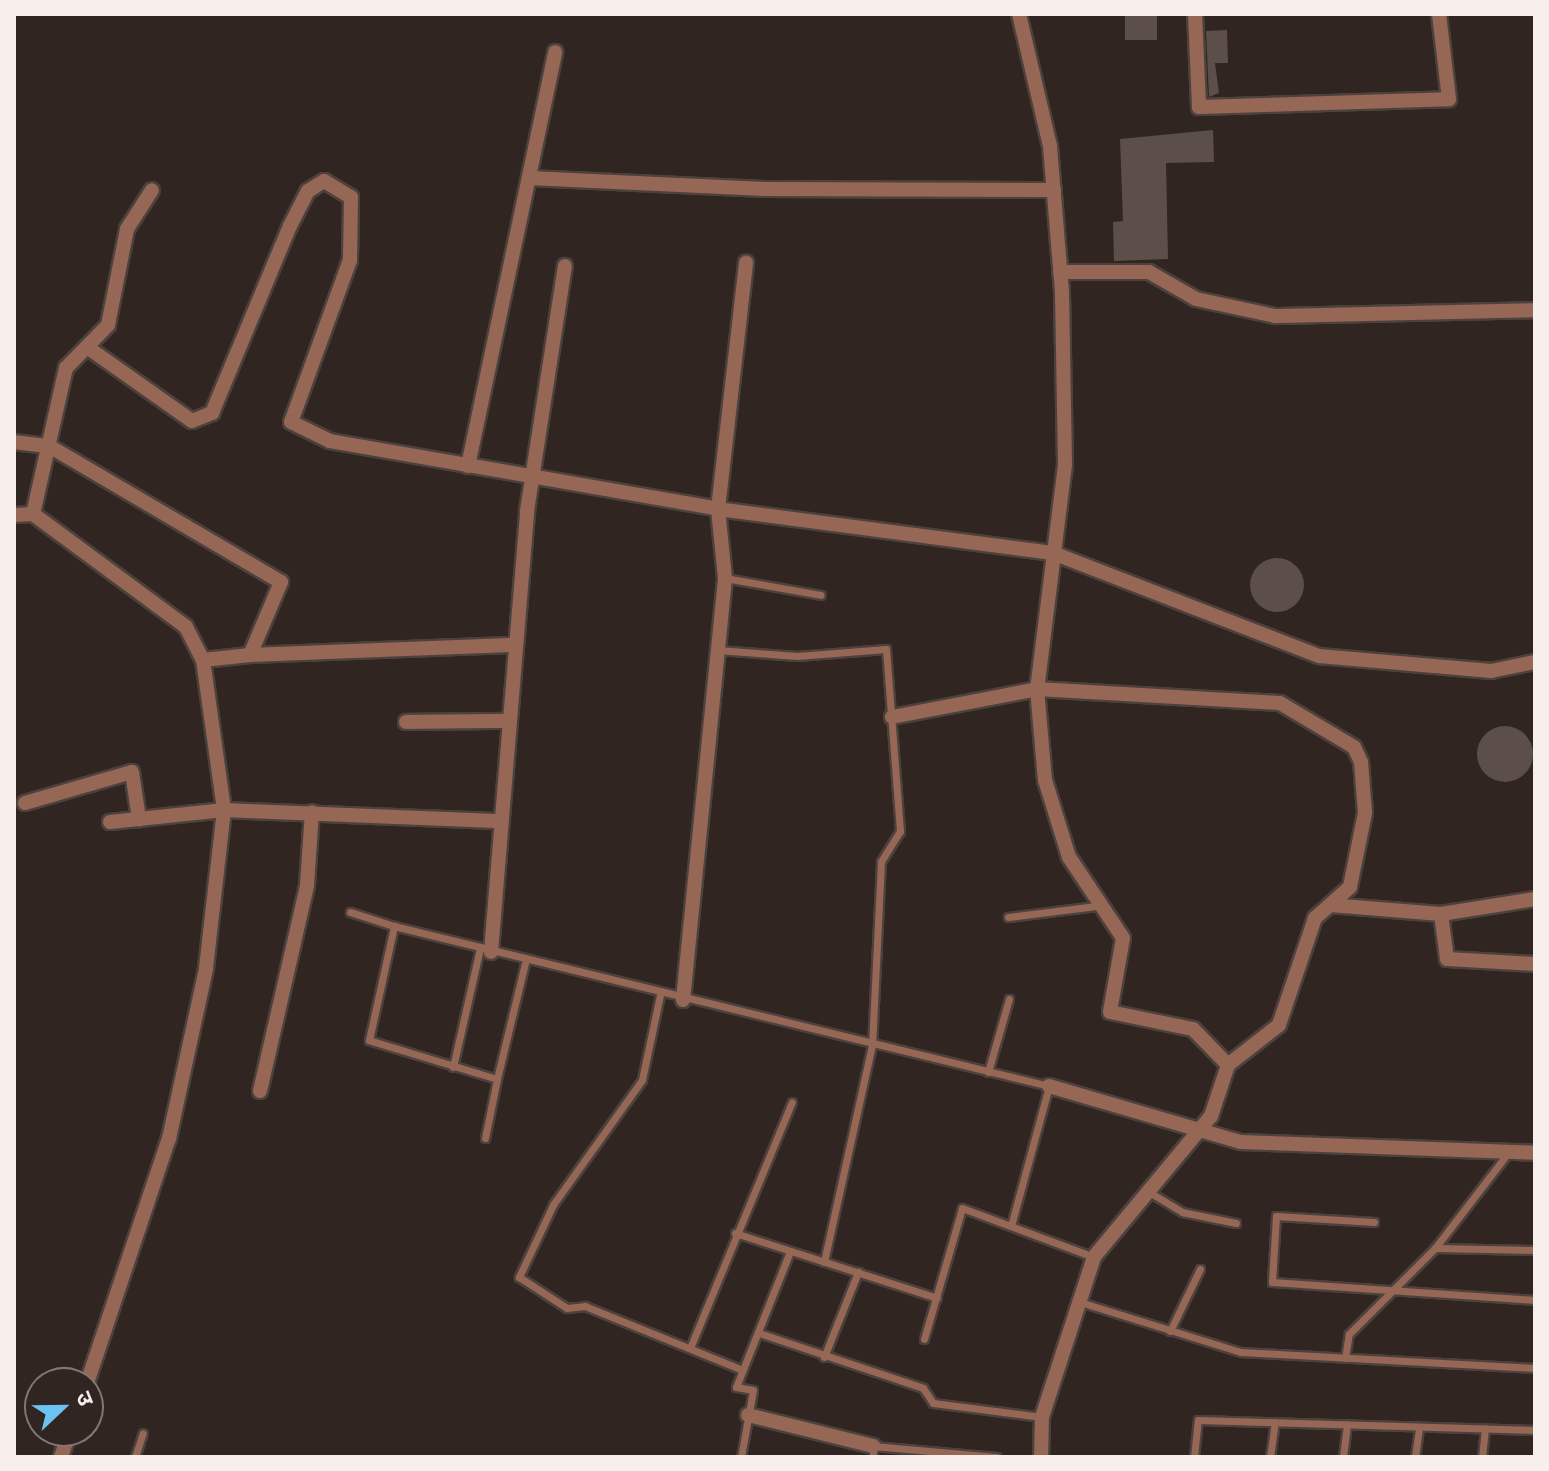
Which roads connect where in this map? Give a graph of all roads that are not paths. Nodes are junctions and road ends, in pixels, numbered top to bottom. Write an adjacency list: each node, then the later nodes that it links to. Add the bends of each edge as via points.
1 (1019, 14): 7 (street)
2 (1195, 14): 3 (street, via 1199,107 1449,99)
3 (1439, 14)
4 (555, 52): 5 (street)
5 (529, 178): 7 (street, via 765,189); 15 (street)
6 (152, 190): 12 (street, via 127,229 108,325)
7 (1054, 190): 10 (street)
8 (746, 263): 17 (street)
9 (565, 266): 16 (street)
10 (1060, 272): 11 (street, via 1149,272 1196,299 1275,316); 20 (street, via 1065,465)
11 (1535, 310)
12 (87, 347): 14 (street, via 66,368); 15 (street, via 192,421 212,413 290,226 308,191 324,181 351,197 350,260 291,422 330,441)
13 (14, 442): 14 (street)
14 (49, 446): 18 (street); 25 (street, via 281,582)
15 (468, 466): 16 (street)
16 (532, 478): 17 (street); 23 (street)
17 (718, 509): 20 (street); 21 (street)
18 (33, 514): 19 (street); 26 (street, via 176,616)
19 (14, 515)
20 (1053, 553): 27 (street, via 1319,656 1491,671); 28 (street)
21 (725, 578): 22 (lane); 24 (street)
22 (821, 595)
23 (516, 645): 25 (street); 30 (street)
24 (718, 650): 29 (lane, via 797,656 886,649); 50 (street)
25 (250, 655): 26 (street)
26 (203, 660): 33 (street)
27 (1535, 662)
28 (1037, 689): 29 (street); 39 (street, via 1280,703 1343,739 1361,762 1365,813 1350,887); 40 (street, via 1045,780 1069,857)
29 (892, 717): 51 (lane, via 900,831 881,862)
30 (510, 721): 31 (street); 36 (street)
31 (406, 722)
32 (25, 803): 35 (street, via 132,772)
33 (224, 810): 34 (street); 35 (street); 85 (street, via 206,969 169,1138)
34 (312, 812): 36 (street); 57 (street, via 307,885)
35 (139, 819): 37 (street)
36 (501, 821): 45 (street)
37 (110, 822)
38 (1535, 899): 42 (street)
39 (1330, 905): 42 (street); 52 (street, via 1315,918 1279,1025)
40 (1096, 906): 43 (lane); 52 (street, via 1123,938 1110,1012 1193,1029)
41 (350, 912): 44 (lane)
42 (1441, 914): 47 (street, via 1447,959)
43 (1008, 917)
44 (394, 926): 45 (lane); 53 (lane, via 369,1040)
45 (486, 950): 46 (lane); 53 (lane)
46 (525, 963): 48 (lane); 55 (lane)
47 (1535, 964)
48 (660, 995): 50 (lane); 82 (lane, via 642,1080 553,1205 519,1277 567,1308 585,1306)
49 (1009, 999): 54 (lane)
50 (683, 1000): 51 (lane)
51 (872, 1045): 54 (lane); 72 (lane)
52 (1228, 1065): 59 (street)
53 (453, 1067): 55 (lane)
54 (988, 1072): 56 (lane)
55 (497, 1079): 60 (lane)
56 (1049, 1086): 59 (street); 66 (lane)
57 (260, 1091)
58 (792, 1102): 67 (lane)
59 (1198, 1134): 61 (street); 63 (street)
60 (485, 1138)
61 (1508, 1153): 62 (street); 68 (lane)
62 (1535, 1153)
63 (1149, 1192): 65 (lane, via 1182,1212); 71 (street)
64 (1374, 1222): 75 (lane, via 1276,1216 1272,1282)
65 (1236, 1223)
66 (1011, 1226): 71 (lane); 76 (lane, via 962,1208)
67 (735, 1233): 70 (lane); 82 (lane)
68 (1435, 1248): 69 (lane); 75 (lane)
69 (1535, 1250)
70 (790, 1251): 72 (lane); 80 (lane)
71 (1094, 1257): 78 (street)
72 (824, 1262): 74 (lane)
73 (1200, 1269): 79 (lane)
74 (858, 1272): 76 (lane); 83 (lane)
75 (1393, 1290): 77 (lane); 84 (lane, via 1349,1334)
76 (937, 1298): 81 (lane)
77 (1535, 1300)
78 (1078, 1302): 79 (lane); 89 (street)
79 (1170, 1331): 84 (lane, via 1241,1352)
80 (759, 1333): 83 (lane); 87 (lane)
81 (924, 1339)
82 (690, 1348): 87 (lane)
83 (824, 1357): 89 (lane, via 923,1388 933,1403)
84 (1345, 1358): 86 (lane)
85 (92, 1367)
86 (1535, 1368)
87 (743, 1370): 88 (lane, via 736,1387 753,1390)
88 (748, 1415): 96 (street); 98 (lane)
89 (1042, 1417): 100 (street)
90 (1275, 1422): 91 (lane); 101 (lane, via 1198,1420); 102 (lane)
91 (1347, 1424): 92 (lane); 103 (lane)
92 (1419, 1427): 93 (lane); 104 (lane)
93 (1485, 1428): 94 (lane); 105 (lane)
94 (1535, 1430)
95 (143, 1433): 97 (lane)
96 (873, 1451): 99 (lane)
97 (135, 1457)
98 (741, 1457)
99 (997, 1457)
100 (1041, 1457)
101 (1194, 1457)
102 (1270, 1457)
103 (1343, 1457)
104 (1415, 1457)
105 (1482, 1457)

